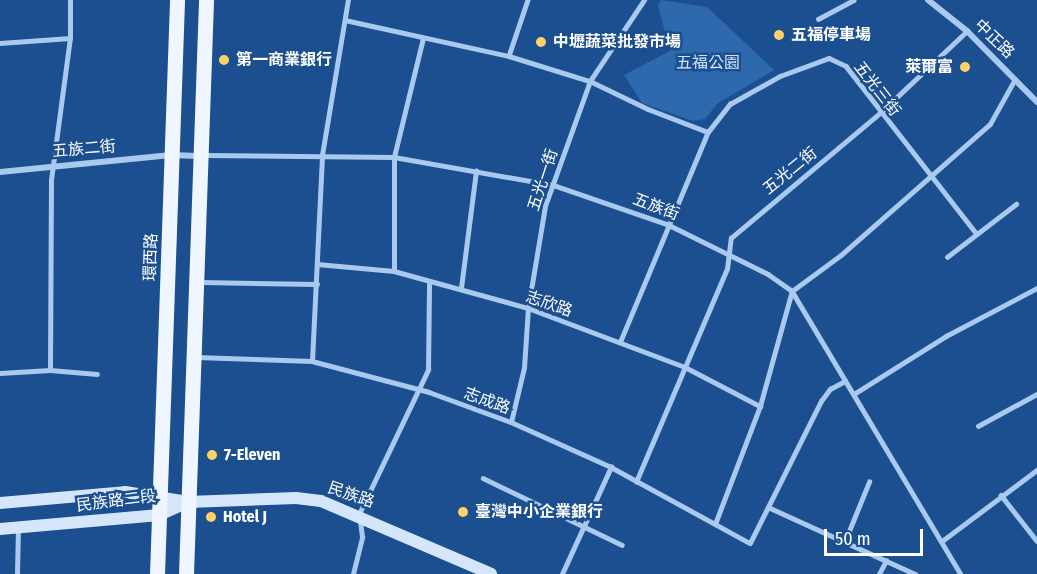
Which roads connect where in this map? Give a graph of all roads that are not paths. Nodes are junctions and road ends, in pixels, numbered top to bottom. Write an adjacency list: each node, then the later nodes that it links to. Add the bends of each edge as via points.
1 (70, 0): 12 (lane)
2 (177, 0): 21 (main road, 環西路)
3 (206, 0): 23 (main road)
4 (348, 0): 10 (lane)
5 (528, 0): 15 (lane)
6 (644, 0): 17 (lane, 五光一街)
7 (853, 0): 9 (lane)
8 (928, 0): 11 (street, 中正路)
9 (818, 19)
10 (345, 20): 13 (lane); 22 (lane)
11 (966, 31): 16 (street, 中正路); 19 (lane, 五光二街)
12 (70, 38): 14 (lane); 25 (lane)
13 (423, 38): 15 (lane); 24 (lane)
14 (0, 43)
15 (509, 56): 17 (lane)
16 (1015, 80): 18 (street, 中正路); 28 (lane, via 990,123)
17 (590, 81): 20 (lane); 29 (lane, 五光一街)
18 (1037, 102)
19 (880, 113): 20 (lane, 五光三街, via 846,66 829,58 780,76 730,104); 28 (lane, 五光三街); 33 (lane, 五光二街, via 731,238)
20 (708, 132): 31 (lane, 五光三街, via 677,212)
21 (171, 155): 23 (street, 五族街); 25 (street, 五族二街); 63 (main road, 環西路)
22 (322, 155): 23 (lane, 五族街); 24 (lane, 五族街); 35 (lane)
23 (198, 156): 37 (main road)
24 (394, 157): 26 (lane, 五族街); 36 (lane)
25 (54, 165): 27 (street, 五族二街); 48 (lane)
26 (476, 171): 29 (lane, 五族街); 40 (lane)
27 (0, 172)
28 (933, 176): 32 (lane, 五光三街); 42 (lane)
29 (553, 185): 31 (lane, 五族街); 43 (lane, 五光一街, via 545,206)
30 (1016, 204): 32 (lane)
31 (667, 224): 33 (lane, 五族街); 44 (lane, 五光三街)
32 (976, 233): 34 (lane)
33 (730, 256): 42 (lane, 五族街); 47 (lane, 五光二街)
34 (947, 256)
35 (317, 264): 36 (lane, 志欣路); 39 (lane)
36 (394, 272): 38 (lane, 志欣路)
37 (195, 282): 39 (lane); 45 (main road)
38 (429, 282): 40 (lane, 志欣路); 52 (lane, via 428,370)
39 (317, 284): 46 (lane)
40 (461, 288): 43 (lane, 志欣路)
41 (1037, 288): 53 (lane, via 946,336)
42 (792, 291): 51 (lane); 55 (lane)
43 (528, 308): 44 (lane, 志欣路); 56 (lane, 五光一街, via 524,368)
44 (621, 342): 47 (lane, 志欣路)
45 (193, 357): 46 (lane, 志成路); 66 (main road)
46 (312, 361): 52 (lane, 志成路)
47 (685, 367): 55 (lane, 志欣路); 61 (lane, 五光二街)
48 (50, 370): 49 (lane); 50 (lane)
49 (0, 373)
50 (97, 374)
51 (845, 381): 53 (lane); 67 (lane, via 830,388 821,401)
52 (416, 389): 56 (lane, 志成路); 68 (lane)
53 (854, 394): 76 (lane)
54 (1037, 394): 57 (lane)
55 (760, 406): 70 (lane)
56 (511, 422): 58 (lane, 志成路)
57 (978, 426)
58 (611, 467): 61 (lane, 志成路); 71 (lane)
59 (1037, 470): 64 (lane)
60 (483, 478): 71 (lane)
61 (636, 482): 70 (lane, 志成路)
62 (869, 482): 74 (lane)
63 (160, 495): 65 (main road, 民族路二段, via 125,492); 66 (main road, 民族路二段); 69 (main road, 環西路)
64 (1001, 495): 75 (lane); 76 (lane)
65 (0, 502)
66 (188, 502): 68 (main road, 民族路, via 296,498 321,501); 69 (main road, 民族路二段); 82 (main road)
67 (768, 507): 70 (lane, 志成路, via 750,543); 74 (lane)
68 (359, 514): 79 (main road, 民族路); 83 (lane, via 362,537)
69 (159, 515): 72 (main road, 民族路二段); 81 (main road, 環西路)
70 (715, 524)
71 (584, 527): 77 (lane); 84 (lane)
72 (18, 528): 73 (main road, 民族路二段); 80 (lane)
73 (0, 529)
74 (845, 541): 78 (lane)
75 (1037, 541)
76 (942, 542): 87 (lane)
77 (622, 545)
78 (885, 561): 85 (lane); 86 (lane)
79 (486, 573)
80 (17, 574)
81 (157, 574)
82 (186, 574)
83 (353, 574)
84 (562, 574)
85 (879, 574)
86 (915, 574)
87 (961, 574)

